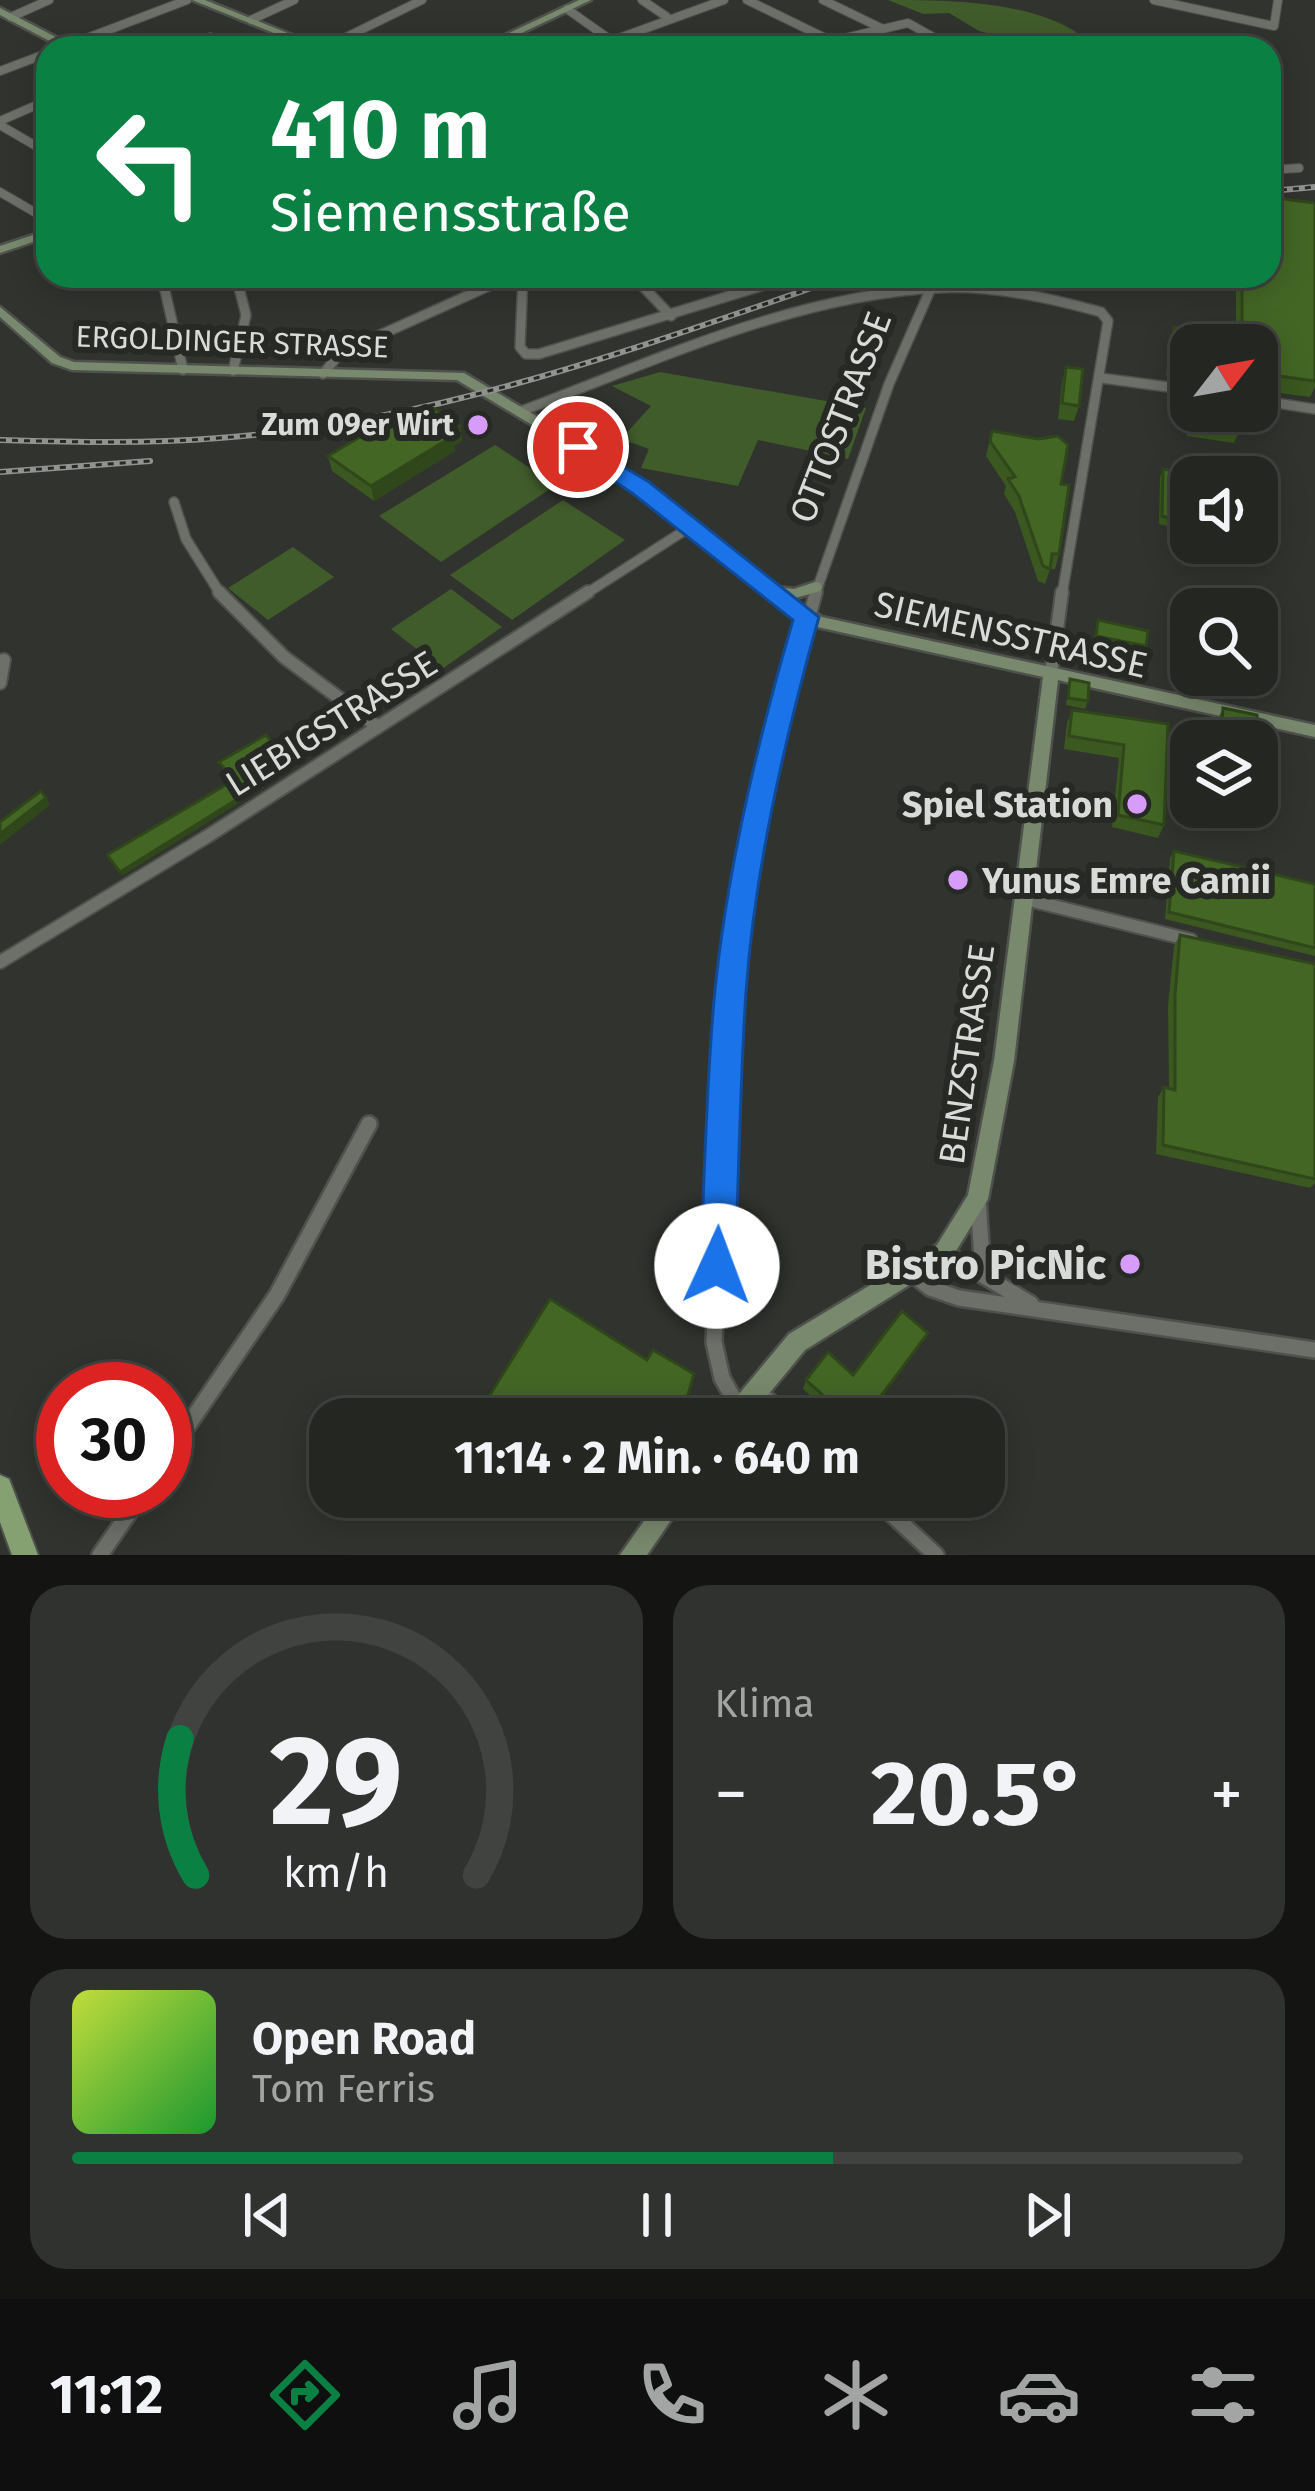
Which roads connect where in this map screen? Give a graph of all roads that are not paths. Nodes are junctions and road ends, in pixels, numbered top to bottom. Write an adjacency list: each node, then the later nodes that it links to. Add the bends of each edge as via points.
1 (49, 0): 14 (street)
2 (187, 0): 20 (street)
3 (197, 0): 16 (main road)
4 (294, 0): 16 (street)
5 (422, 0): 22 (street)
6 (586, 0): 13 (main road)
7 (642, 0): 15 (street)
8 (724, 0): 15 (street)
9 (747, 0): 26 (street)
10 (823, 0): 18 (street)
11 (1154, 0): 12 (street, via 1274,26)
12 (1278, 0)
13 (567, 9): 23 (main road); 24 (street)
14 (8, 15): 17 (street); 19 (main road)
15 (667, 17): 25 (street)
16 (251, 20): 21 (main road)
17 (0, 25)
18 (883, 28): 27 (street); 28 (street, via 912,24)
19 (46, 36)
20 (94, 36)
21 (289, 36)
22 (346, 36)
23 (508, 36)
24 (603, 36)
25 (634, 36)
26 (821, 36)
27 (851, 36)
28 (932, 36)
29 (36, 58): 30 (street)
30 (0, 71)
31 (36, 105): 32 (street)
32 (1, 121): 33 (street)
33 (36, 145)
34 (1299, 168): 35 (street)
35 (1281, 169)
36 (0, 192): 37 (street)
37 (36, 213)
38 (36, 237): 39 (main road)
39 (0, 250)
40 (164, 288): 49 (street)
41 (239, 288): 50 (street, via 247,315)
42 (485, 288): 51 (street, via 340,353)
43 (523, 288): 48 (street, via 521,351 545,353)
44 (644, 288): 48 (street)
45 (757, 288): 48 (street)
46 (931, 288): 52 (street, BENZSTRASSE, via 1106,314); 57 (street, via 809,311); 60 (street, OTTOSTRASSE, via 898,351)
47 (0, 311): 49 (main road, ERGOLDINGER STRASSE, via 68,365)
48 (671, 316)
49 (184, 370): 50 (main road, ERGOLDINGER STRASSE)
50 (233, 371): 51 (main road, ERGOLDINGER STRASSE)
51 (323, 374): 53 (main road, ERGOLDINGER STRASSE, via 445,374)
52 (1101, 378): 54 (street); 64 (street, BENZSTRASSE, via 1082,453)
53 (478, 385): 57 (main road, SIEMENSSTRASSE)
54 (1170, 387)
55 (1278, 404): 56 (street)
56 (1315, 410)
57 (519, 412): 59 (main road, SIEMENSSTRASSE, via 612,467)
58 (174, 502): 66 (street, via 193,560 222,598 292,664)
59 (690, 527): 61 (main road, SIEMENSSTRASSE); 66 (street, LIEBIGSTRASSE)
60 (815, 586): 61 (main road); 62 (street, OTTOSTRASSE)
61 (772, 592): 62 (main road, SIEMENSSTRASSE)
62 (807, 617): 64 (main road, SIEMENSSTRASSE); 79 (street, OTTOSTRASSE, via 782,702 731,989 714,1342)
63 (2, 660): 65 (street)
64 (1051, 674): 67 (main road, SIEMENSSTRASSE); 68 (main road, BENZSTRASSE)
65 (0, 683)
66 (378, 727): 70 (street, LIEBIGSTRASSE)
67 (1315, 731)
68 (1025, 899): 69 (street); 72 (main road, BENZSTRASSE)
69 (1198, 941)
70 (0, 962)
71 (369, 1124): 82 (street, via 277,1294)
72 (978, 1199): 73 (main road, BENZSTRASSE); 74 (street)
73 (944, 1252): 74 (street); 75 (main road, BENZSTRASSE)
74 (983, 1274): 76 (street)
75 (914, 1275): 76 (street, via 944,1294); 78 (main road, BENZSTRASSE, via 810,1333)
76 (1032, 1305): 77 (street)
77 (1315, 1350)
78 (756, 1389): 80 (main road, BENZSTRASSE); 81 (street)
79 (730, 1398)
80 (749, 1398)
81 (766, 1398)
82 (192, 1420)
83 (0, 1488): 88 (main road)
84 (125, 1518): 89 (street)
85 (659, 1518): 90 (main road)
86 (895, 1518): 87 (street)
87 (933, 1554)
88 (25, 1555)
89 (100, 1555)
90 (632, 1555)

